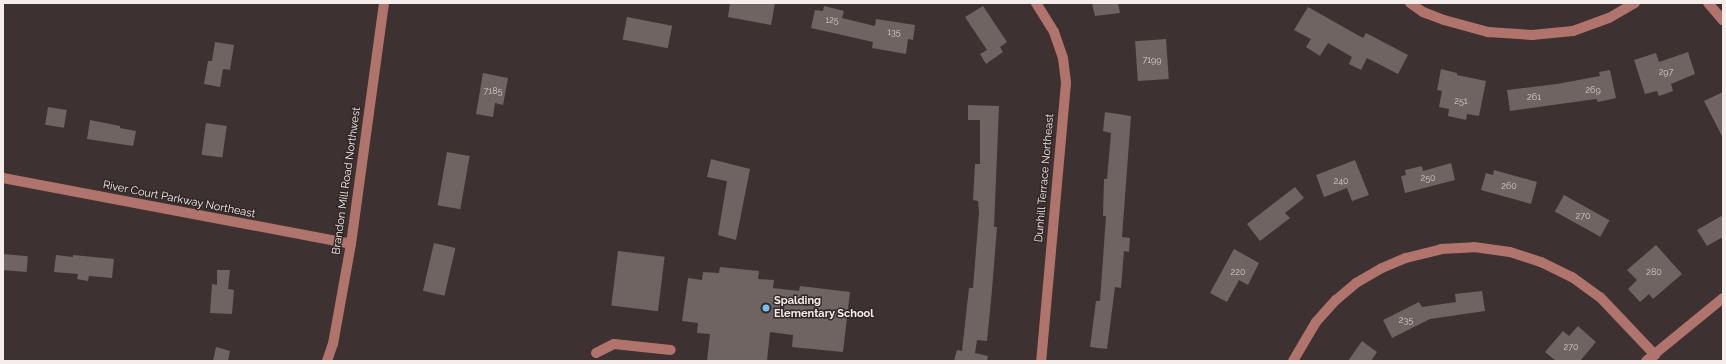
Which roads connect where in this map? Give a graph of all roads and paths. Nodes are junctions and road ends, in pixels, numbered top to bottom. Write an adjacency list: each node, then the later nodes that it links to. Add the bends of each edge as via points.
1 (384, 3): 8 (street, Brandon Mill Road Northwest)
2 (1036, 3): 14 (street, Dunhill Terrace Northeast, via 1054,32 1063,58 1066,83)
3 (1410, 3): 4 (street, via 1423,12 1444,20 1488,32 1532,35 1572,30 1609,18)
4 (1635, 3)
5 (1708, 3): 6 (street)
6 (1723, 20)
7 (3, 178): 8 (street, River Court Parkway Northeast)
8 (351, 244): 13 (street, Brandon Mill Road Northwest)
9 (1723, 298): 12 (street)
10 (671, 350): 11 (street, via 614,344)
11 (596, 353)
12 (1655, 355): 15 (street, via 1600,298 1572,277 1541,262 1510,252 1474,247 1441,249 1406,258 1356,283 1316,322); 16 (street)
13 (328, 361)
14 (1041, 361)
15 (1293, 361)
16 (1646, 361)

